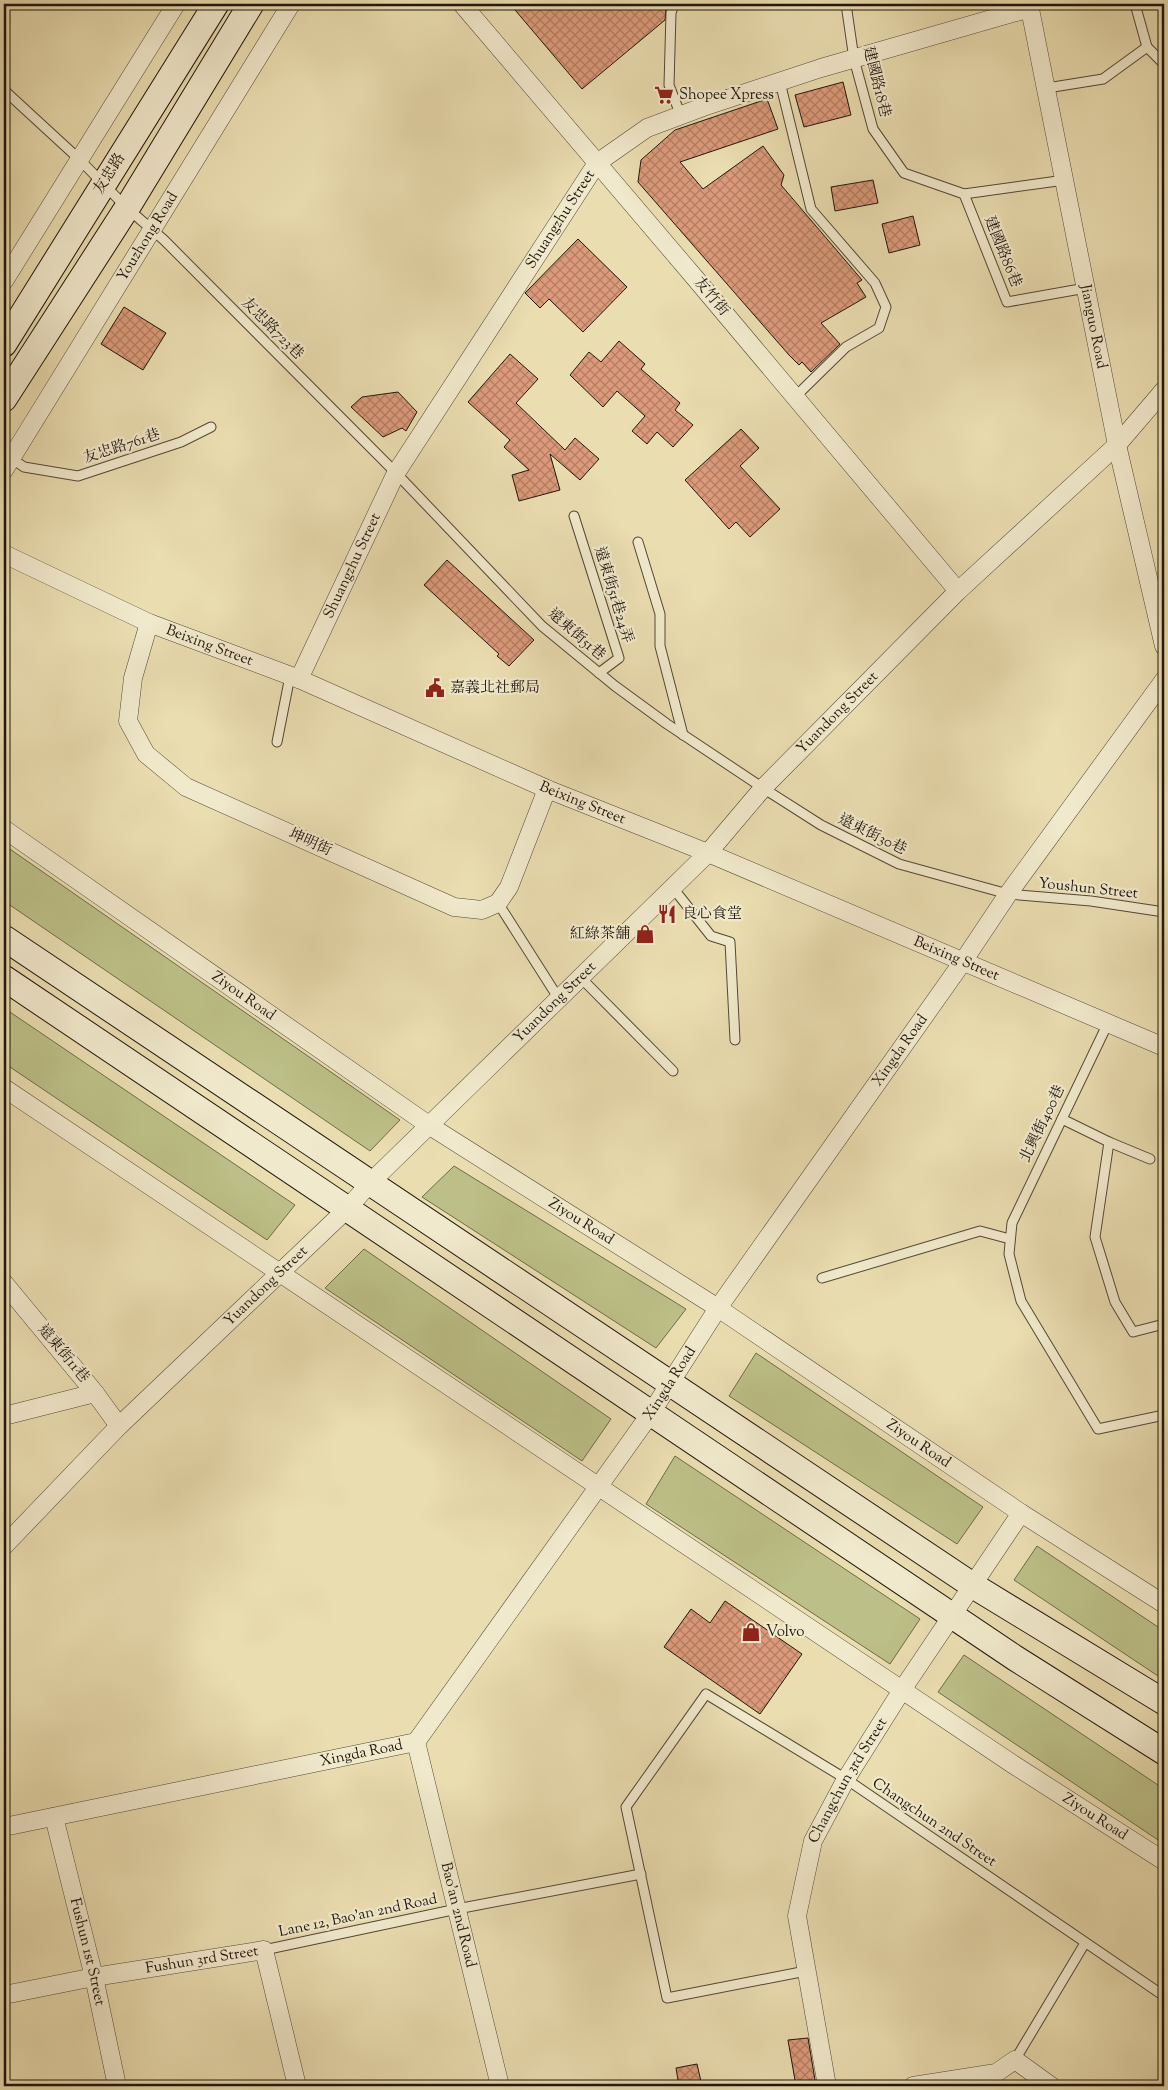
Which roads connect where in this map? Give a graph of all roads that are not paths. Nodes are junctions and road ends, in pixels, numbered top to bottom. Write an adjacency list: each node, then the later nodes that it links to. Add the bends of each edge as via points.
1 (176, 4): 17 (street)
2 (216, 4): 20 (street, 友忠路)
3 (251, 4): 22 (street)
4 (291, 4): 23 (street, Youzhong Road)
5 (462, 4): 18 (street, 友竹街)
6 (674, 4): 16 (lane, via 669,85)
7 (846, 4): 11 (lane, 建國路18巷)
8 (1135, 4): 10 (lane)
9 (1029, 6): 11 (street, Shuangzhu Street); 14 (street, Jianguo Road)
10 (1147, 47): 12 (lane); 14 (lane, via 1103,78)
11 (854, 59): 13 (street, Shuangzhu Street); 21 (lane, 建國路18巷, via 873,129 904,173)
12 (1164, 64)
13 (780, 82): 16 (street, Shuangzhu Street); 28 (lane, via 811,209 875,283 886,306 879,328 846,347)
14 (1046, 88): 19 (street, Jianguo Road)
15 (4, 90): 17 (lane, 友忠路723巷)
16 (681, 116): 18 (street, Shuangzhu Street, via 646,128)
17 (80, 159): 20 (lane, 友忠路723巷); 24 (street)
18 (597, 163): 28 (street, 友竹街); 33 (street, Shuangzhu Street)
19 (1065, 180): 21 (lane, 建國路18巷); 25 (street, Jianguo Road)
20 (104, 183): 22 (lane, 友忠路723巷); 26 (street, 友忠路)
21 (964, 194): 25 (lane, 建國路86巷, via 1007,302)
22 (127, 208): 23 (lane, 友忠路723巷); 29 (street)
23 (150, 230): 32 (street, Youzhong Road); 33 (lane, 友忠路723巷, via 164,240)
24 (4, 282)
25 (1086, 288): 31 (street, Jianguo Road)
26 (4, 344)
27 (1164, 390): 31 (street, Yuandong Street)
28 (795, 397): 37 (street, 友竹街)
29 (4, 399)
30 (212, 427): 32 (lane, 友忠路761巷, via 181,442 78,476)
31 (1116, 444): 37 (street, Yuandong Street); 39 (street, Jianguo Road)
32 (7, 464)
33 (396, 473): 40 (lane, 遠東街51巷, via 542,626); 41 (street, Shuangzhu Street)
34 (574, 516): 40 (lane, 遠東街51巷24弄, via 619,658)
35 (638, 542): 43 (lane, via 660,614 660,646)
36 (4, 554): 38 (street, Beixing Street)
37 (958, 591): 45 (street, Yuandong Street)
38 (149, 622): 41 (street, Beixing Street); 51 (street, 坤明街, via 133,678 128,722 146,754 186,787 454,907 482,910)
39 (1164, 646)
40 (599, 673): 43 (lane, 遠東街51巷)
41 (294, 677): 44 (lane); 46 (street, Beixing Street)
42 (1164, 680): 50 (street, Xingda Road)
43 (683, 735): 45 (lane, 遠東街51巷)
44 (276, 742)
45 (763, 788): 48 (street, Yuandong Street); 50 (lane, 遠東街30巷, via 822,825 899,864)
46 (547, 789): 48 (street, Beixing Street); 51 (street)
47 (4, 829): 64 (street, Ziyou Road)
48 (708, 853): 49 (street, Yuandong Street); 54 (street, Beixing Street)
49 (673, 888): 56 (street, Yuandong Street); 59 (lane, via 711,936 730,942)
50 (1008, 894): 52 (lane, Youshun Street, via 1091,901); 54 (street, Xingda Road)
51 (498, 903): 57 (lane)
52 (1164, 912)
53 (4, 938): 67 (street)
54 (964, 960): 58 (street, Beixing Street); 73 (street, Xingda Road)
55 (4, 978): 68 (street)
56 (582, 978): 57 (street, Yuandong Street); 61 (lane)
57 (559, 999): 64 (street, Yuandong Street)
58 (1108, 1023): 60 (street, Beixing Street); 63 (lane, 北興街400巷)
59 (735, 1040)
60 (1164, 1047)
61 (673, 1071)
62 (4, 1088): 70 (street, Ziyou Road)
63 (1062, 1119): 65 (lane); 69 (lane, 北興街400巷, via 1012,1223)
64 (430, 1126): 67 (street, Yuandong Street); 73 (street, Ziyou Road)
65 (1109, 1142): 66 (lane); 74 (lane, via 1095,1237 1115,1302 1133,1332)
66 (1150, 1159)
67 (370, 1183): 68 (street, Yuandong Street); 75 (street)
68 (347, 1208): 70 (street, Yuandong Street); 77 (street)
69 (1010, 1239): 71 (lane, via 980,1231); 78 (lane, 北興街400巷, via 1009,1254 1021,1301 1098,1429)
70 (280, 1273): 80 (street, Yuandong Street); 81 (street, Ziyou Road)
71 (822, 1278)
72 (4, 1283): 76 (street, 遠東街11巷)
73 (718, 1308): 75 (street, Xingda Road); 82 (street, Ziyou Road)
74 (1164, 1324)
75 (670, 1384): 77 (street, Xingda Road); 84 (street)
76 (95, 1393): 79 (street); 80 (street, 遠東街11巷)
77 (651, 1413): 81 (street, Xingda Road); 86 (street)
78 (1164, 1415)
79 (4, 1416)
80 (119, 1426): 83 (street, Yuandong Street)
81 (599, 1487): 87 (street, Ziyou Road); 89 (street, Xingda Road)
82 (1021, 1513): 84 (street, Changchun 3rd Street); 85 (street, Ziyou Road)
83 (4, 1546)
84 (972, 1585): 86 (street, Changchun 3rd Street); 88 (street)
85 (1164, 1604)
86 (952, 1615): 87 (street, Changchun 3rd Street); 90 (street)
87 (902, 1690): 91 (street, Changchun 3rd Street); 94 (street, Ziyou Road)
88 (1164, 1702)
89 (416, 1742): 92 (street, Xingda Road); 96 (street, Bao'an 2nd Road)
90 (1164, 1752)
91 (846, 1779): 95 (lane, Changchun 2nd Street, via 706,1694 626,1807); 97 (lane, Changchun 2nd Street); 99 (street, Changchun 3rd Street, via 813,1841 797,1916)
92 (54, 1817): 93 (street, Xingda Road); 100 (street, Fushun 1st Street)
93 (4, 1827)
94 (1164, 1861)
95 (641, 1874): 96 (lane, Lane 12, Bao'an 2nd Road); 99 (lane, Changchun 2nd Street, via 667,1998)
96 (457, 1909): 98 (lane, Lane 12, Bao'an 2nd Road); 106 (street, Bao'an 2nd Road)
97 (1085, 1943): 102 (lane, Changchun 2nd Street); 103 (lane)
98 (264, 1950): 100 (street, Fushun 3rd Street); 105 (street, Fushun 3rd Street)
99 (806, 1971): 107 (street, Changchun 3rd Street)
100 (94, 1976): 101 (street, Fushun 3rd Street); 104 (street, Fushun 1st Street)
101 (4, 1996)
102 (1164, 1996)
103 (1015, 2060): 108 (street, via 996,2073); 109 (street)
104 (118, 2086)
105 (297, 2086)
106 (500, 2086)
107 (827, 2086)
108 (913, 2086)
109 (1051, 2086)

